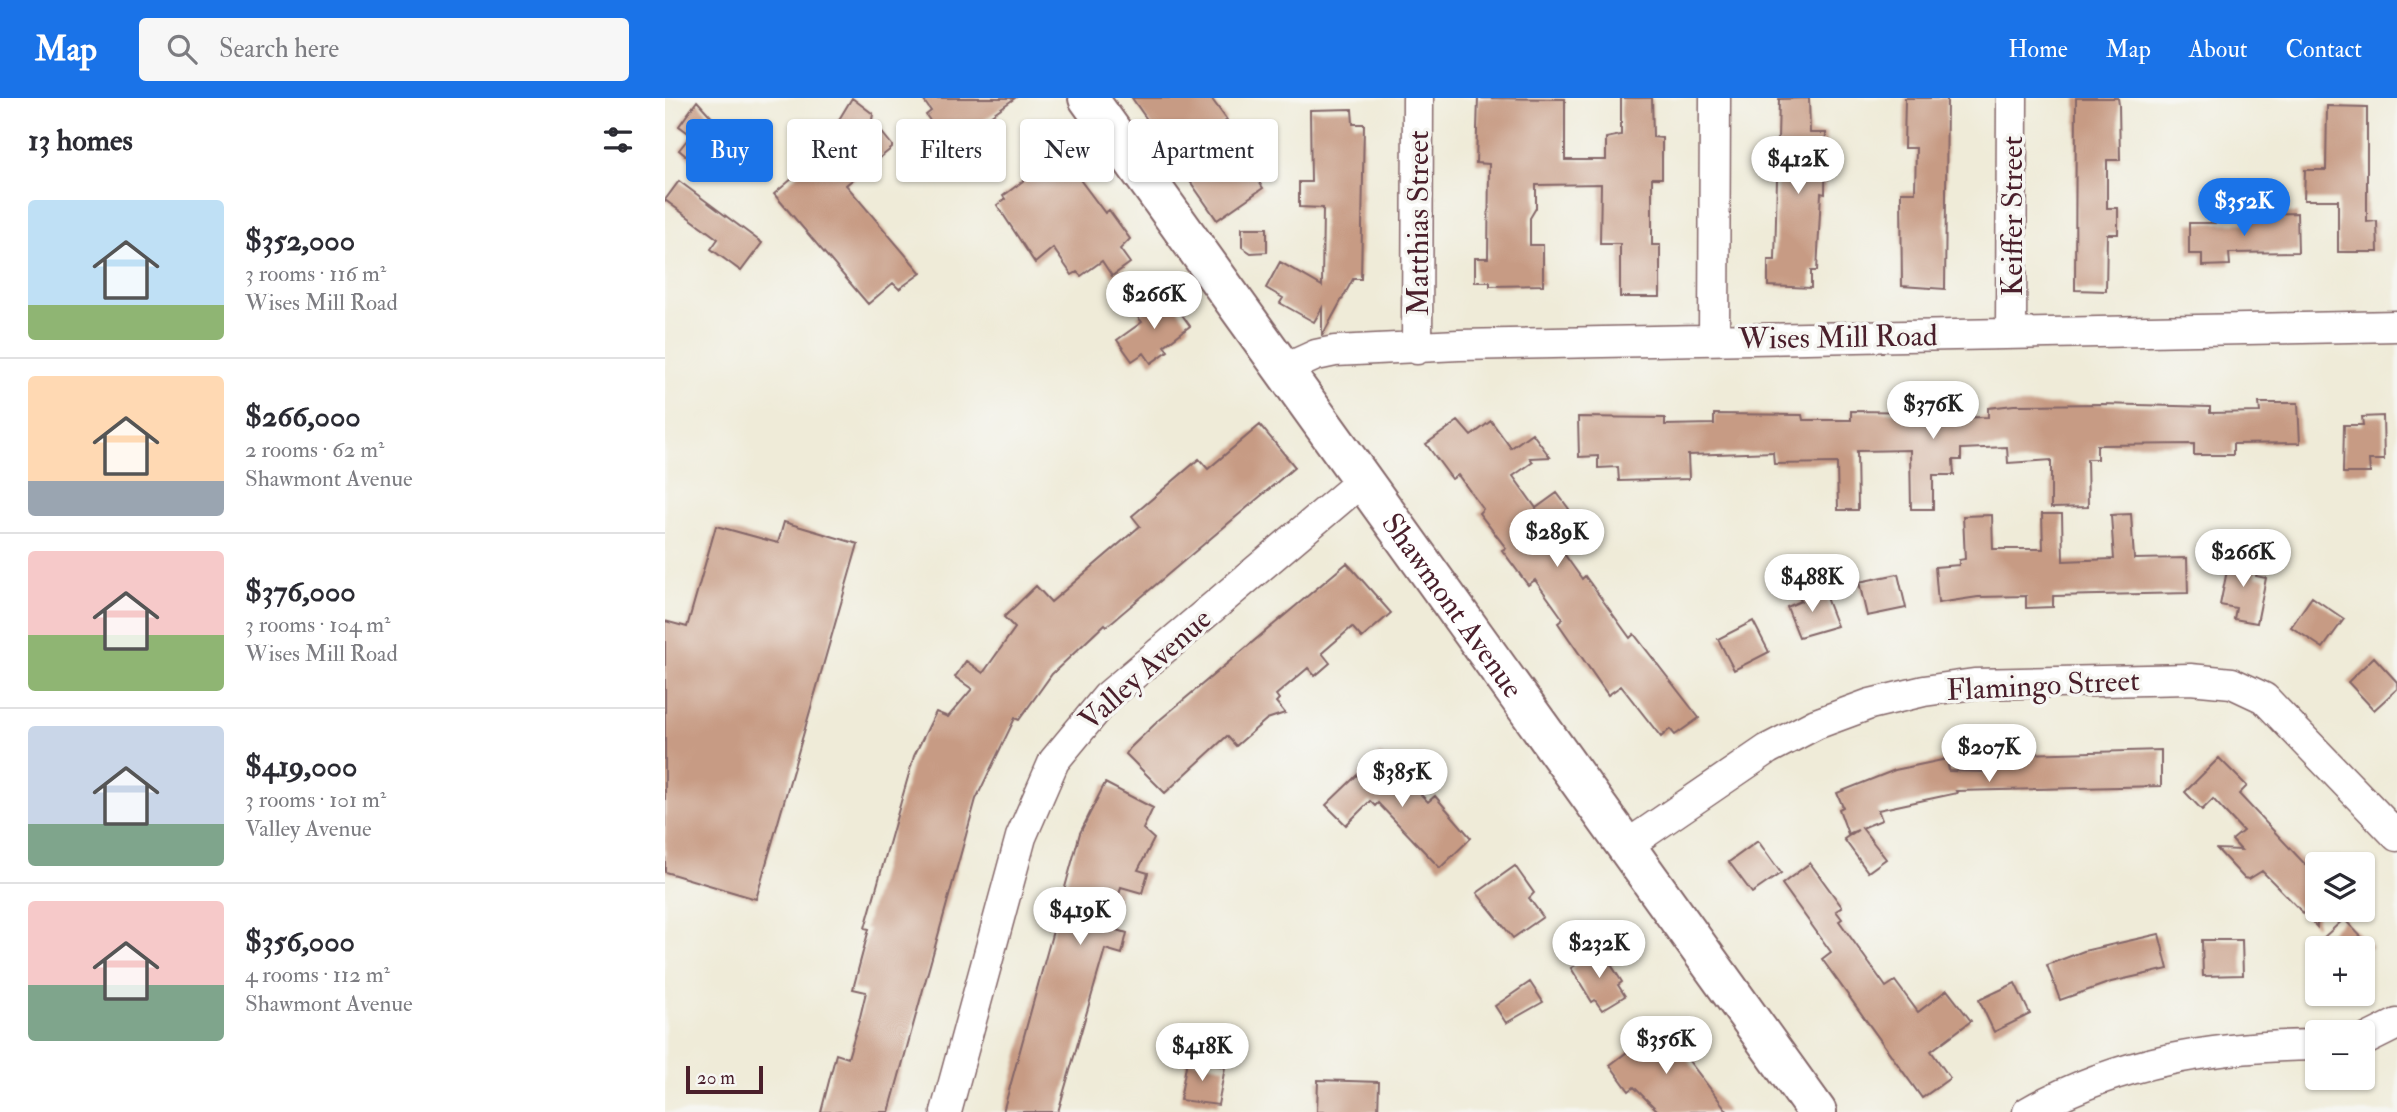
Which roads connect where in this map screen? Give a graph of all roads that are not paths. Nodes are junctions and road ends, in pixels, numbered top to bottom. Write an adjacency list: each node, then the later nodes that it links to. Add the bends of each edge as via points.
1 (1088, 98): 9 (street, Shawmont Avenue)
2 (1419, 98): 8 (street, Matthias Street)
3 (1716, 98): 7 (street)
4 (2013, 98): 6 (street, Keiffer Street)
5 (2397, 326): 6 (street, Wises Mill Road)
6 (2011, 334): 7 (street, Wises Mill Road)
7 (1714, 339): 8 (street, Wises Mill Road)
8 (1417, 349): 9 (street, Wises Mill Road, via 1335,351)
9 (1283, 370): 10 (street, Shawmont Avenue)
10 (1363, 480): 12 (street, Shawmont Avenue); 16 (street, Valley Avenue, via 1107,697 1054,761 1021,837)
11 (2397, 836): 12 (street, Flamingo Street, via 2264,698 2232,683 2190,679 1974,684 1870,704 1768,749)
12 (1626, 846): 17 (street, Shawmont Avenue)
13 (2397, 1024): 14 (street)
14 (2375, 1035)
15 (2305, 1045): 18 (street, via 2251,1046 2168,1058 2089,1081)
16 (946, 1112)
17 (1817, 1112)
18 (2028, 1112)

